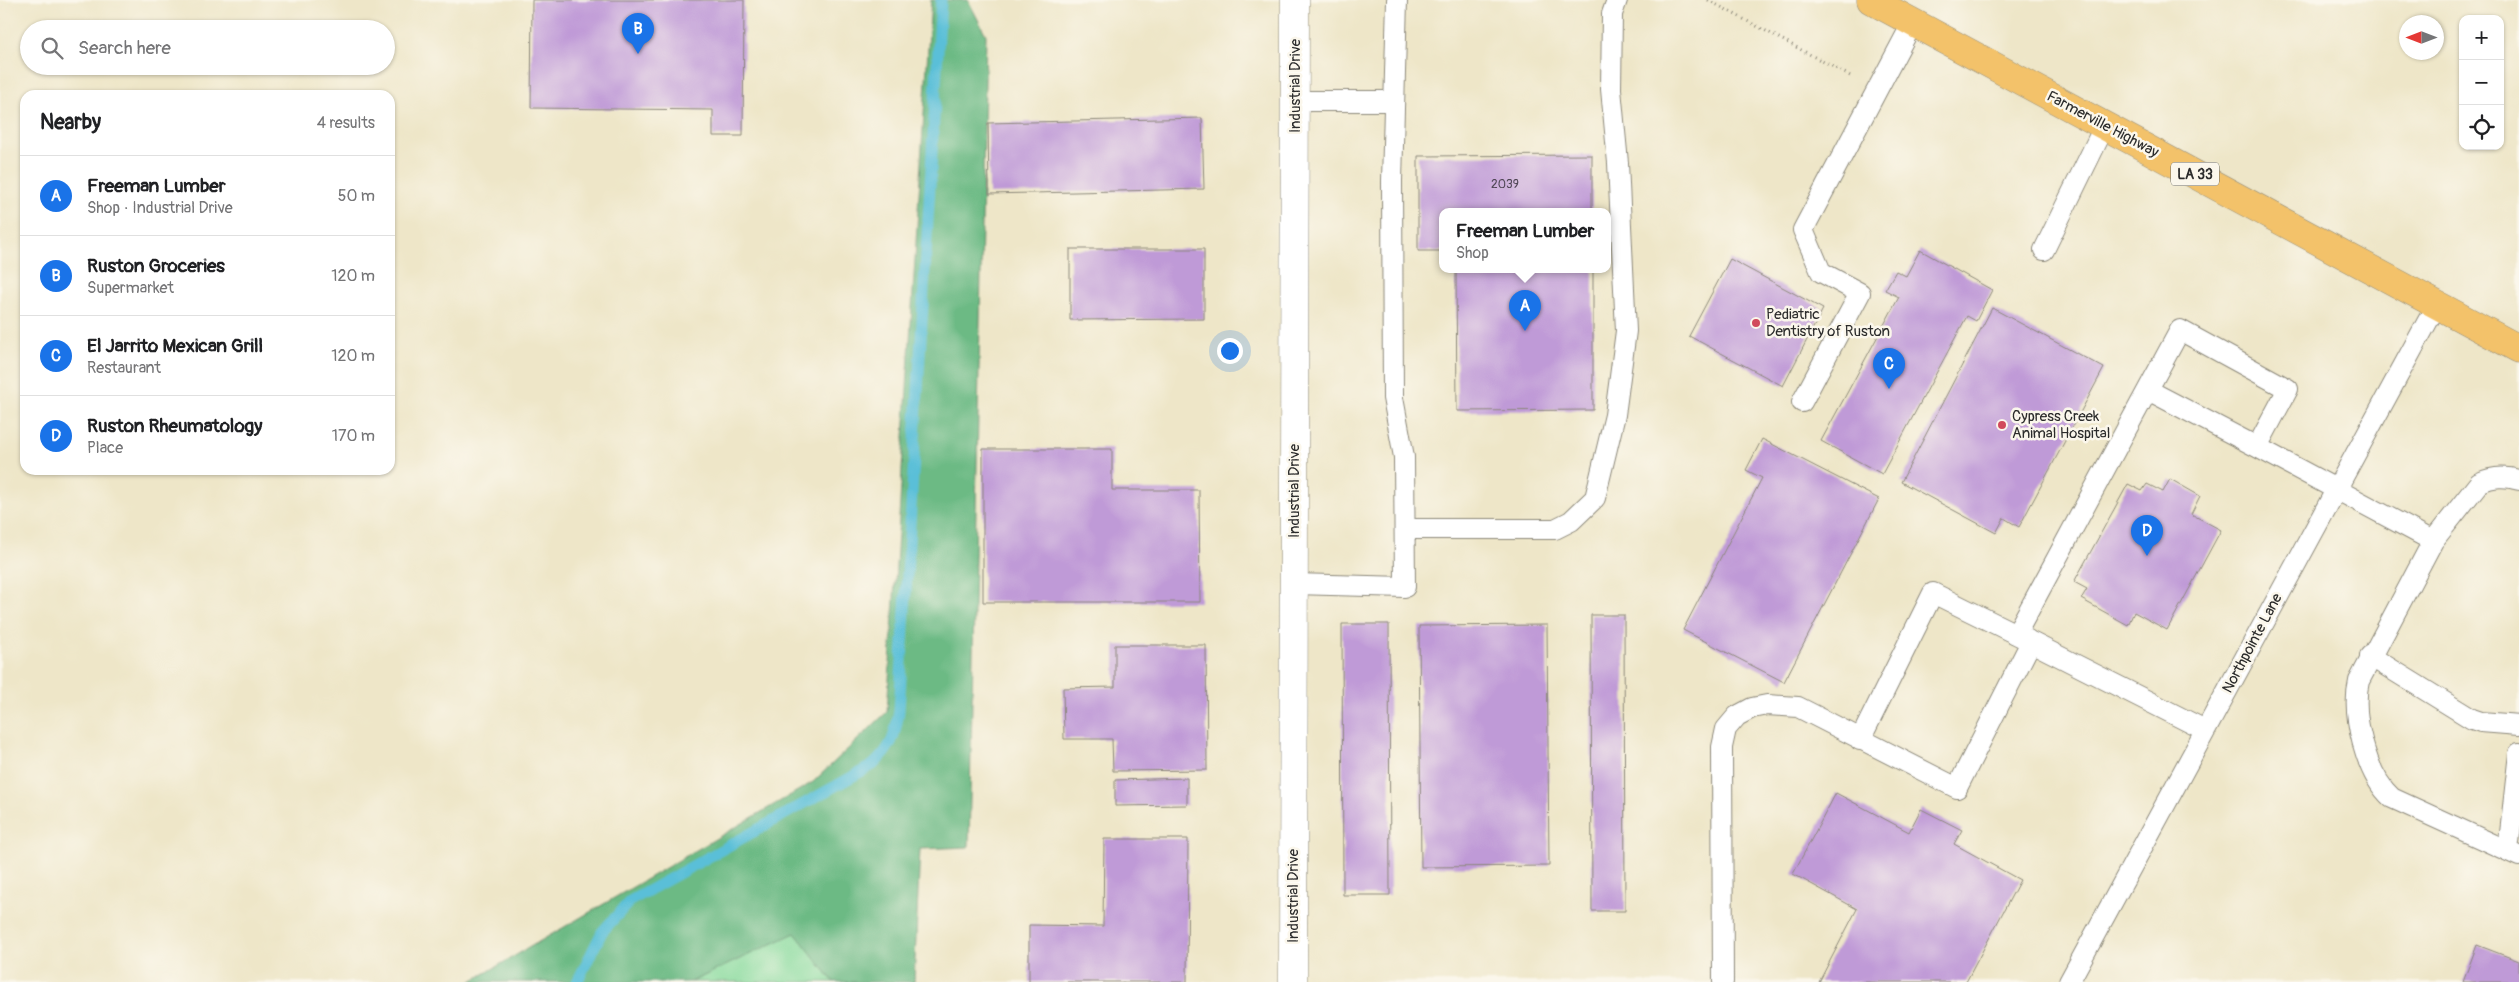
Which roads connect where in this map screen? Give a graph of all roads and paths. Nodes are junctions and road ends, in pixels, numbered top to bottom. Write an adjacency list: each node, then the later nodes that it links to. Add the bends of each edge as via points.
1 (1295, 0): 8 (street, Industrial Drive)
2 (1397, 0): 9 (lane)
3 (1617, 0): 19 (lane, via 1612,14 1610,89 1618,163 1626,331 1615,415 1595,498 1571,521 1556,529)
4 (1708, 0): 7 (path)
5 (1871, 0): 6 (main road, Farmerville Highway / LA 33)
6 (1913, 22): 10 (main road, Farmerville Highway / LA 33); 15 (lane, via 1803,230 1821,272 1860,293)
7 (1856, 79)
8 (1295, 101): 9 (lane); 21 (street, Industrial Drive)
9 (1394, 101): 19 (lane, via 1393,398 1404,457)
10 (2105, 126): 11 (lane); 12 (main road, Farmerville Highway / LA 33)
11 (2044, 250)
12 (2436, 304): 13 (main road, Farmerville Highway / LA 33); 18 (lane, Northpointe Lane)
13 (2519, 349)
14 (2148, 390): 16 (lane); 16 (lane, via 2180,330 2288,389); 22 (lane)
15 (1802, 402)
16 (2257, 447): 18 (lane)
17 (2519, 480): 20 (lane, via 2489,477 2479,483)
18 (2336, 489): 20 (lane); 25 (lane, Northpointe Lane)
19 (1405, 529): 21 (lane, via 1405,587)
20 (2434, 541): 23 (lane)
21 (1294, 584): 29 (street, Industrial Drive)
22 (2024, 638): 25 (lane); 26 (lane, via 1933,593); 26 (lane, via 1958,788)
23 (2370, 656): 24 (lane, via 2472,719); 28 (lane, via 2359,680 2356,702 2367,756 2381,788 2408,806)
24 (2519, 725)
25 (2205, 730): 31 (lane, Northpointe Lane)
26 (1860, 740): 30 (lane, via 1798,708 1783,705 1752,708 1736,716 1726,729 1722,747)
27 (2519, 753): 28 (lane)
28 (2513, 853)
29 (1293, 982)
30 (1723, 982)
31 (2069, 982)

